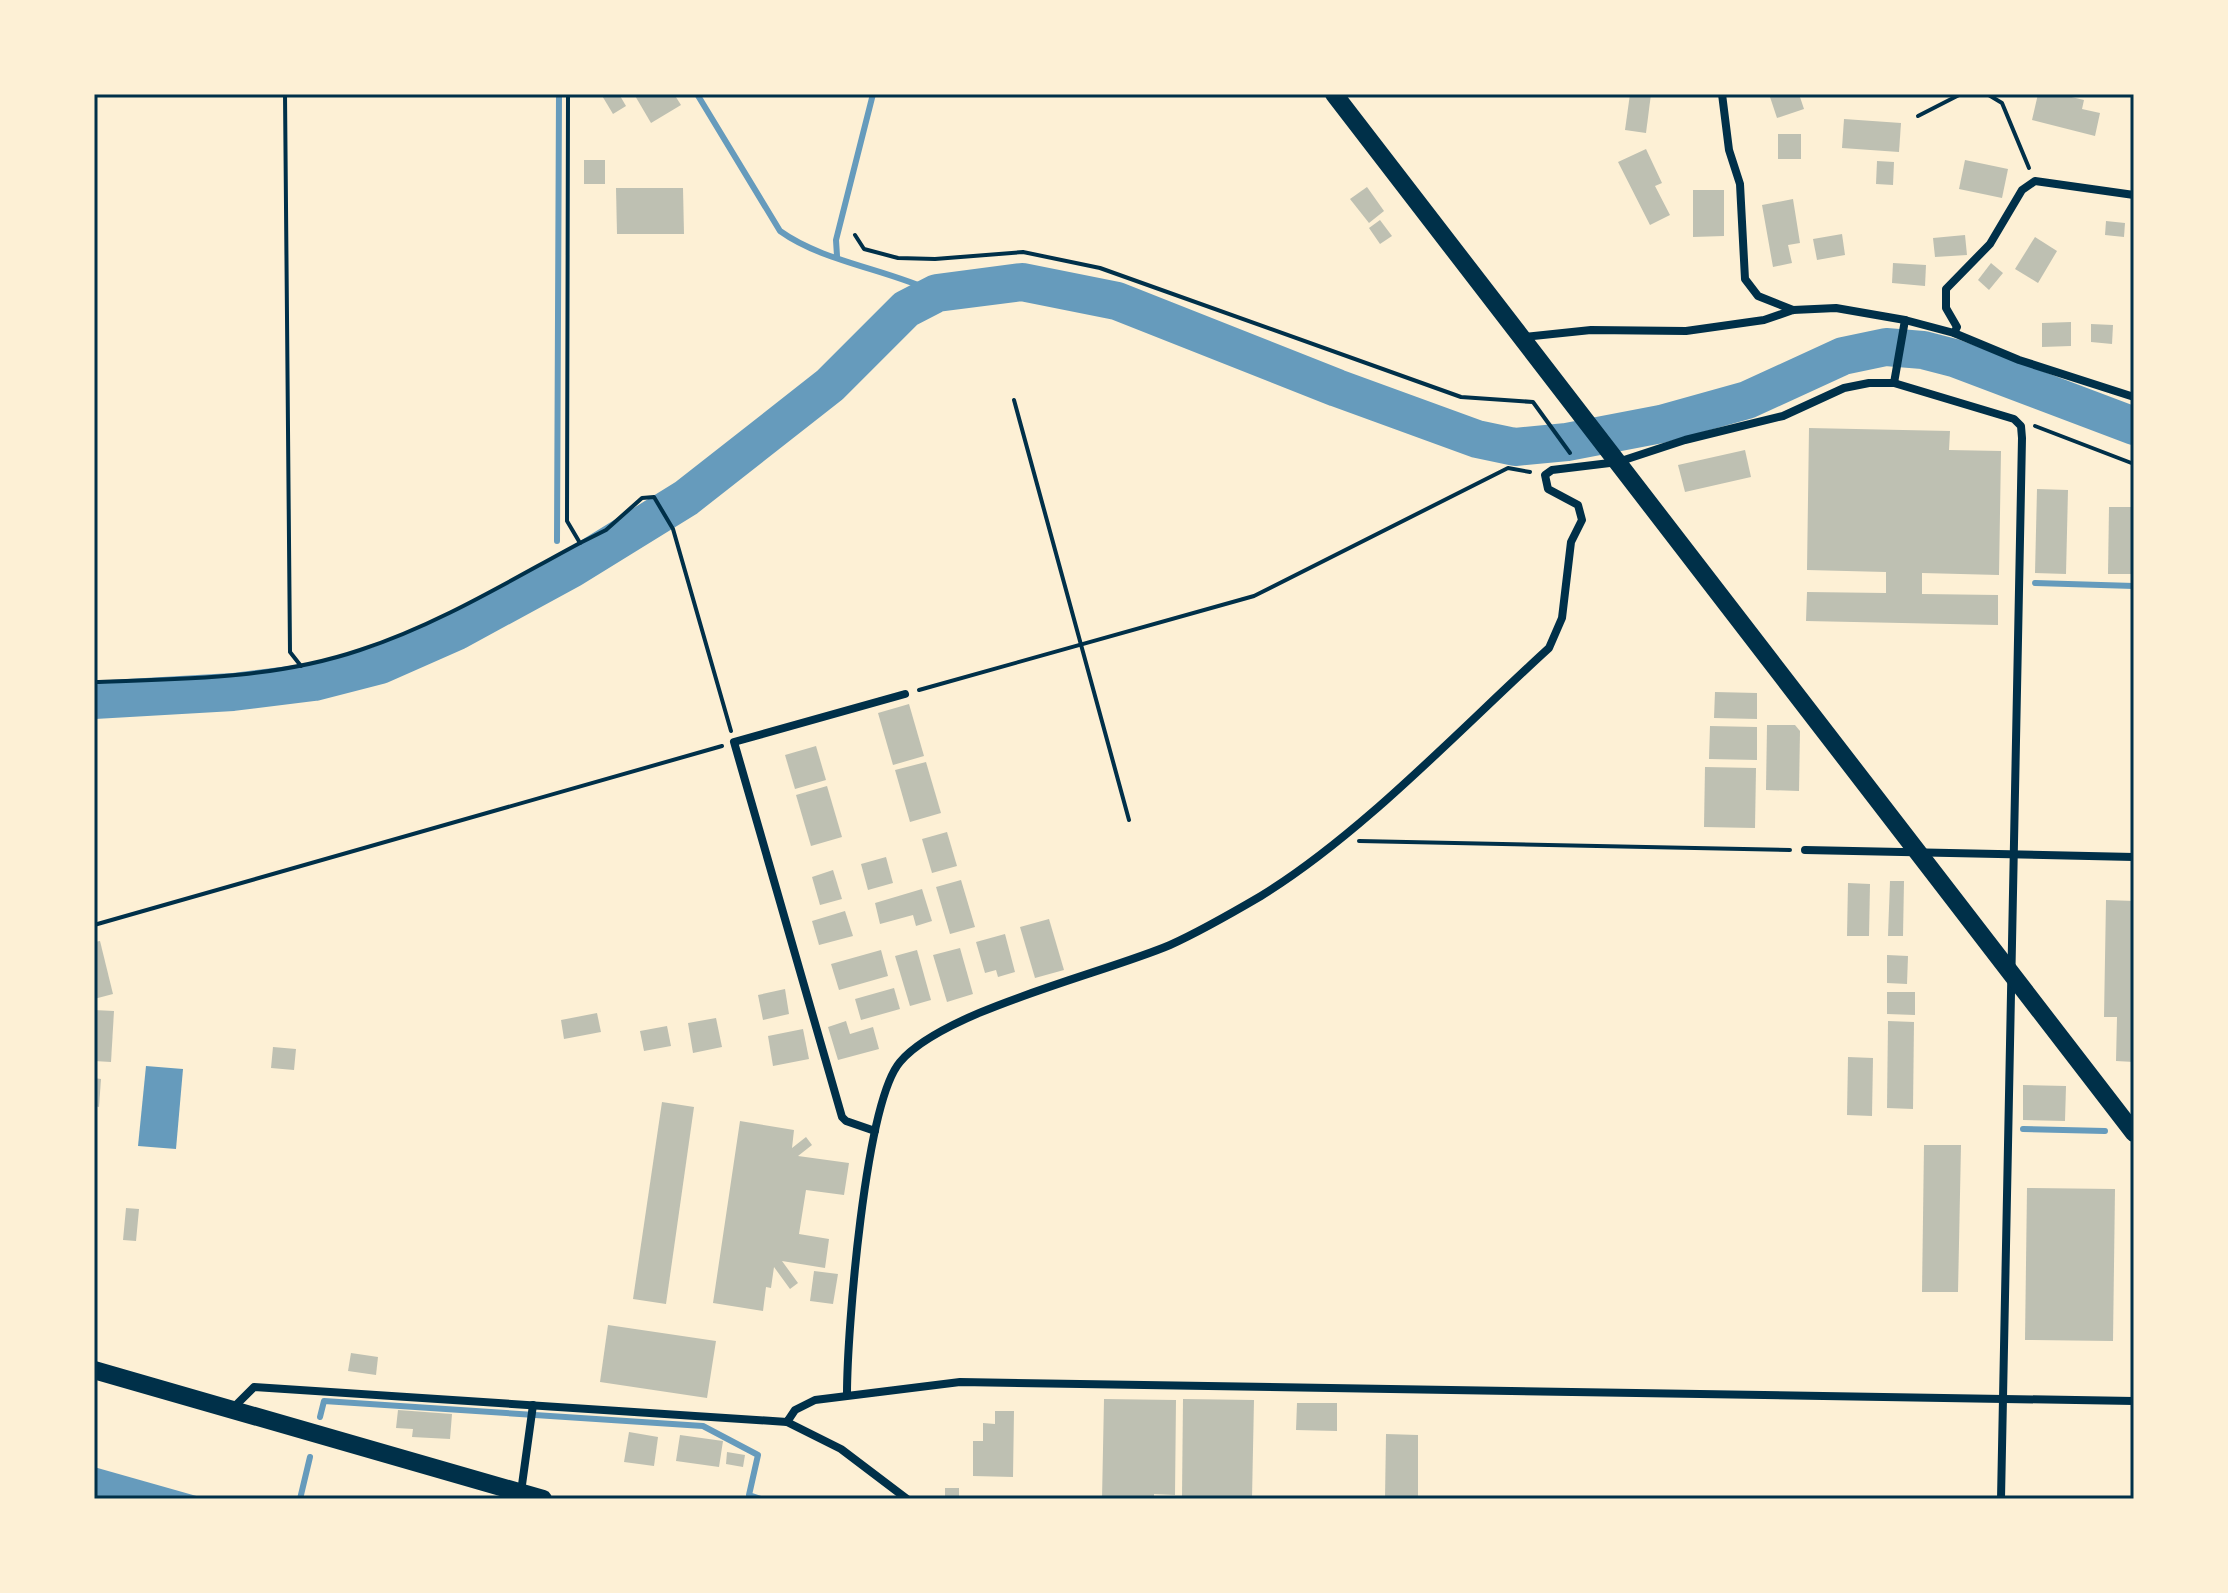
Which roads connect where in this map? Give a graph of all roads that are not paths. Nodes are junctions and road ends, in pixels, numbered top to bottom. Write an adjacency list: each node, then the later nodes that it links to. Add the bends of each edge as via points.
1 (1334, 94): 7 (highway)
2 (1722, 94): 4 (street, via 1729,150 1740,184 1745,279 1758,296)
3 (2134, 195): 6 (street, via 2035,181 2022,190 1990,244 1946,289 1946,308 1957,327)
4 (1793, 310): 5 (street, via 1836,308); 7 (street, via 1764,320 1686,331 1591,330)
5 (1905, 320): 6 (street); 8 (street)
6 (1954, 333): 9 (street)
7 (1521, 337): 10 (highway)
8 (1894, 383): 10 (street, via 1844,388 1783,416); 14 (street, via 2014,419 2021,426)
9 (2134, 397)
10 (1618, 462): 13 (highway); 17 (street, via 1545,475 1548,489 1578,505 1582,520 1571,542 1562,618 1549,648 1338,841 1262,895 1171,944 962,1021 923,1041 899,1063 885,1088)
11 (905, 694): 17 (street, via 734,742 842,1117)
12 (1805, 850): 13 (street)
13 (1919, 853): 14 (street); 16 (highway)
14 (2015, 854): 15 (street); 16 (street)
15 (2134, 857)
16 (2012, 976): 18 (highway); 21 (street)
17 (875, 1131): 20 (street)
18 (2134, 1133)
19 (94, 1370): 24 (highway)
20 (847, 1394): 21 (street, via 960,1382); 25 (street, via 815,1400 795,1410)
21 (2002, 1398): 22 (street); 29 (street)
22 (2134, 1401)
23 (533, 1405): 24 (street, via 254,1387); 25 (street); 26 (street)
24 (230, 1410): 26 (highway)
25 (787, 1422): 28 (street, via 841,1449)
26 (521, 1492): 27 (highway)
27 (543, 1499)
28 (907, 1499)
29 (2001, 1499)

